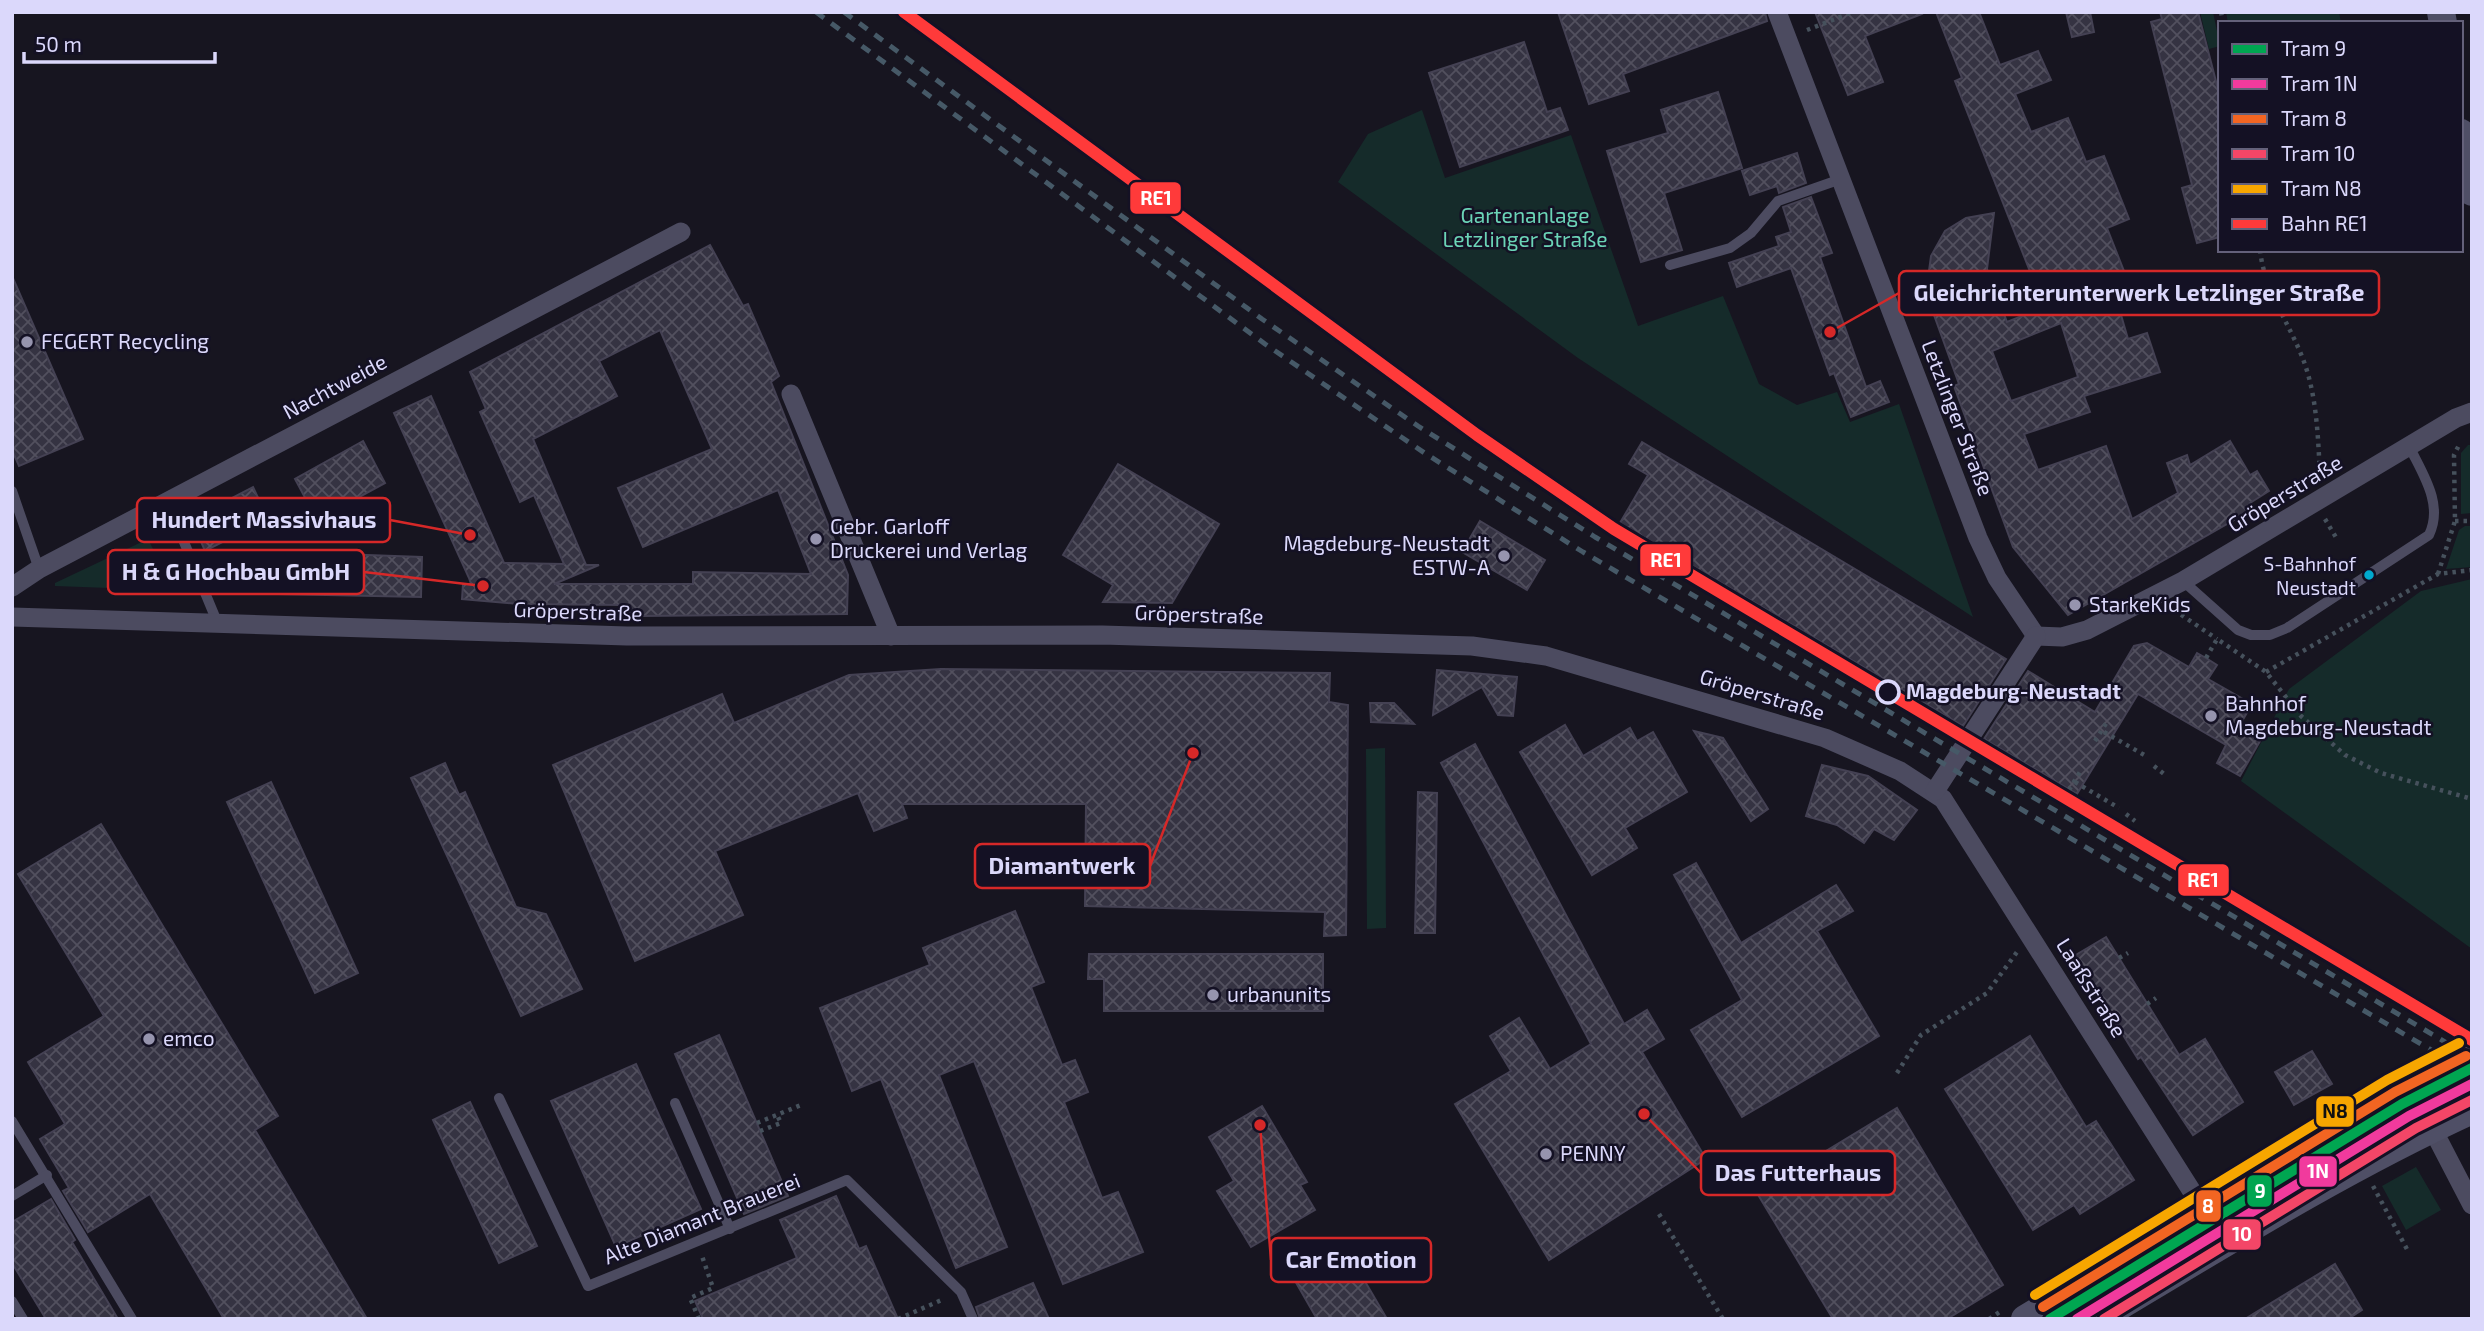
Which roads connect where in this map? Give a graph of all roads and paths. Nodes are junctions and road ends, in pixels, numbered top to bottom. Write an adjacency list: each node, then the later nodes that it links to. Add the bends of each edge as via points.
1 (1777, 12): 3 (street, Letzlinger Straße)
2 (1853, 12): 3 (path)
3 (1787, 38): 5 (street, Letzlinger Straße)
4 (2463, 144): 6 (main road)
5 (1841, 178): 9 (lane, via 1778,201 1751,233 1730,248); 25 (street, Letzlinger Straße, via 1978,538 1997,578)
6 (2472, 192)
7 (681, 232): 15 (street, Nachtweide)
8 (2260, 252): 14 (path, via 2262,272 2291,331 2314,396)
9 (1670, 265)
10 (791, 394): 24 (street)
11 (2472, 412): 12 (street, Gröperstraße)
12 (2410, 446): 14 (street, Gröperstraße); 20 (lane, via 2434,501 2429,535 2287,628 2259,636 2238,629)
13 (12, 491): 18 (lane)
14 (2322, 498): 20 (street, Gröperstraße)
15 (167, 502): 18 (street, Nachtweide); 23 (lane)
16 (2455, 521): 17 (path)
17 (2472, 521)
18 (39, 569): 21 (street, Nachtweide)
19 (2472, 570): 28 (path, via 2438,574)
20 (2183, 581): 25 (street, Gröperstraße, via 2087,630 2062,637); 26 (path, via 2172,609)
21 (12, 587)
22 (12, 617): 23 (street, Gröperstraße)
23 (218, 624): 24 (street, Gröperstraße, via 627,636)
24 (891, 636): 38 (street, Gröperstraße, via 1102,635 1514,650 1825,738 1867,754)
25 (2036, 636): 38 (street)
26 (2217, 639): 27 (path); 28 (path)
27 (2206, 658)
28 (2266, 672): 39 (path, via 2301,716 2345,755 2381,774)
29 (2107, 722): 30 (path)
30 (2104, 732): 31 (path); 32 (path)
31 (2095, 741)
32 (2146, 756)
33 (2154, 766): 35 (path)
34 (2080, 772): 36 (path)
35 (2164, 774)
36 (2075, 782): 37 (path); 40 (path)
37 (2069, 790)
38 (1935, 791): 63 (street, Laaßstraße, via 2054,970)
39 (2472, 799)
40 (2119, 808)
41 (2126, 814): 42 (path)
42 (2135, 821)
43 (2017, 952): 49 (path, via 1987,993 1921,1035)
44 (2128, 953): 45 (path)
45 (2119, 958)
46 (2156, 998): 47 (path)
47 (2147, 1004)
48 (2472, 1054): 63 (main road)
49 (1897, 1073)
50 (499, 1098): 66 (lane, Alte Diamant Brauerei, via 588,1286)
51 (675, 1103): 65 (lane)
52 (801, 1105): 54 (path)
53 (2472, 1110): 57 (main road)
54 (777, 1115): 56 (path); 58 (path, via 781,1123)
55 (12, 1121): 59 (lane)
56 (757, 1123)
57 (2432, 1128): 62 (street); 77 (main road)
58 (761, 1131)
59 (47, 1175): 60 (lane); 71 (lane)
60 (12, 1196)
61 (2380, 1199): 67 (path)
62 (2472, 1205)
63 (2204, 1212): 76 (main road)
64 (1659, 1214): 75 (path)
65 (730, 1229): 66 (lane, Alte Diamant Brauerei); 68 (lane, Alte Diamant Brauerei, via 846,1180)
66 (697, 1242): 72 (path, via 713,1288 690,1298)
67 (2409, 1253)
68 (961, 1292): 73 (path); 74 (lane, Alte Diamant Brauerei)
69 (12, 1301): 70 (lane)
70 (23, 1319)
71 (132, 1319)
72 (699, 1319)
73 (898, 1319)
74 (973, 1319)
75 (1723, 1319)
76 (2025, 1319)
77 (2098, 1319)

